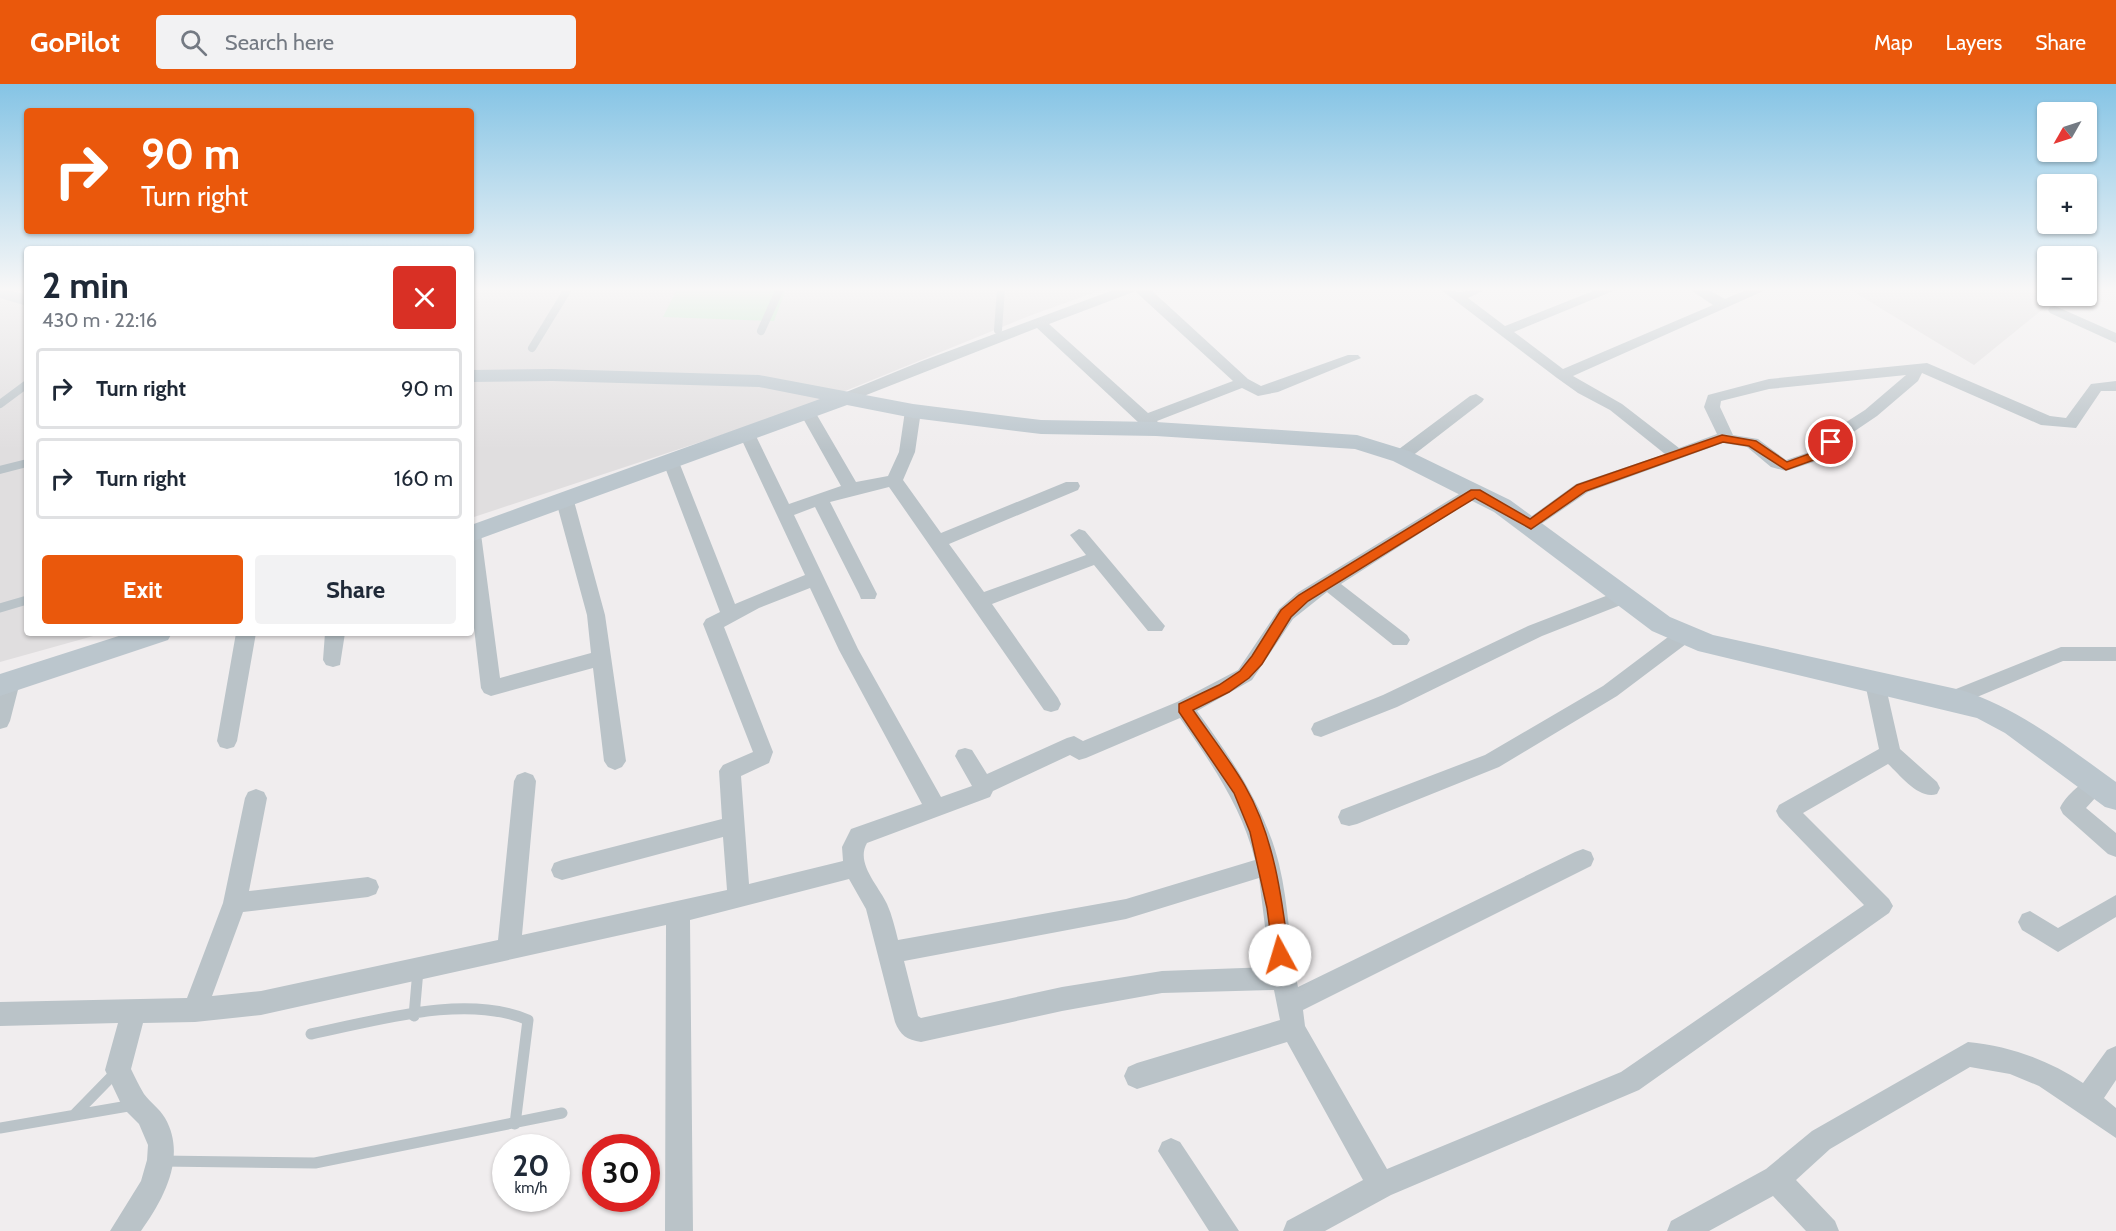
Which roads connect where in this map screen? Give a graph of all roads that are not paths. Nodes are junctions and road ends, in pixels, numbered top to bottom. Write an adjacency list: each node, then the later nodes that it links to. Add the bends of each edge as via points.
1 (535, 343): 7 (lane)
2 (986, 343): 15 (street)
3 (1061, 343): 20 (street)
4 (1200, 343): 12 (street)
5 (1520, 343): 10 (street)
6 (1637, 343): 10 (street)
7 (532, 348)
8 (1353, 358): 12 (street, via 1273,389 1258,391)
9 (1915, 369): 14 (street, via 1932,370 2047,422 2061,424 2070,424 2096,387); 22 (street, via 1913,378 1832,439 1832,450 1792,465 1782,465 1747,441); 22 (street, via 1769,384 1722,395 1711,402 1725,435)
10 (1562, 375): 23 (street, via 1616,407)
11 (474, 376): 15 (street, via 759,381)
12 (1244, 382): 20 (street)
13 (24, 386): 17 (lane)
14 (2116, 386)
15 (844, 398): 18 (street); 19 (street)
16 (1476, 399): 24 (street)
17 (0, 404)
18 (913, 411): 20 (street, via 1041,427); 28 (street, via 907,452)
19 (808, 413): 21 (street); 30 (street)
20 (1151, 425): 24 (street, via 1333,439)
21 (747, 434): 25 (street); 34 (street)
22 (1722, 438): 23 (street)
23 (1677, 455): 35 (street, via 1582,488)
24 (1401, 456): 31 (street)
25 (671, 462): 33 (street); 48 (street)
26 (24, 464): 27 (lane)
27 (0, 470)
28 (895, 480): 30 (street); 38 (street)
29 (1072, 486): 38 (street)
30 (851, 489): 32 (street)
31 (1475, 492): 35 (street); 42 (street)
32 (820, 500): 34 (street); 43 (street)
33 (565, 501): 36 (street); 56 (street, via 596,615)
34 (783, 512): 41 (street)
35 (1531, 525): 44 (street)
36 (474, 533)
37 (1079, 535): 40 (street)
38 (936, 542): 46 (street)
39 (474, 557): 56 (street, via 491,688)
40 (1098, 557): 46 (street); 49 (street)
41 (814, 579): 48 (street); 74 (street)
42 (1327, 582): 54 (street); 62 (street, via 1286,614 1245,675)
43 (868, 594)
44 (1624, 596): 53 (street); 64 (street, via 1527,635)
45 (24, 601): 47 (lane)
46 (980, 601): 61 (street)
47 (0, 609)
48 (730, 614): 76 (street, via 716,620 713,629 763,752 756,761 730,771)
49 (1155, 626)
50 (150, 636): 58 (street)
51 (245, 636): 65 (street)
52 (335, 636): 57 (street)
53 (1683, 636): 59 (street); 75 (street, via 1610,691 1492,761)
54 (1400, 640)
55 (2116, 654): 60 (street, via 2061,654)
56 (602, 658): 68 (street)
57 (333, 660)
58 (5, 683): 63 (street)
59 (1875, 684): 60 (street); 66 (street)
60 (1953, 699): 72 (street, via 1987,710 2015,725)
61 (1052, 704)
62 (1184, 708): 70 (street); 79 (street, via 1240,790)
63 (0, 721)
64 (1321, 729)
65 (227, 741)
66 (1890, 753): 71 (street); 111 (street, via 1786,811 1881,906 1630,1081)
67 (965, 756): 70 (street)
68 (615, 761)
69 (525, 781): 88 (street)
70 (983, 786): 74 (street, via 977,794)
71 (1929, 788)
72 (2106, 791): 77 (street, via 2071,808)
73 (256, 798): 84 (street)
74 (936, 808): 80 (street, via 860,836 852,850)
75 (1349, 817)
76 (732, 825): 81 (street); 83 (street)
77 (2116, 847)
78 (1583, 859): 95 (street)
79 (1267, 866): 89 (street, via 1126,909); 91 (street)
80 (855, 868): 83 (street); 89 (street, via 877,907)
81 (562, 870)
82 (368, 887): 84 (street)
83 (739, 896): 86 (street)
84 (235, 903): 92 (street)
85 (2116, 905): 87 (street, via 2058,941)
86 (678, 912): 88 (street); 113 (street)
87 (2030, 922)
88 (509, 951): 90 (street)
89 (890, 953): 91 (street, via 907,1022 913,1029 921,1030 1162,982)
90 (418, 970): 92 (street, via 261,1003); 96 (lane)
91 (1283, 978): 95 (street)
92 (195, 1010): 93 (street)
93 (134, 1011): 94 (street); 99 (street)
94 (0, 1014)
95 (1292, 1015): 100 (street); 111 (street)
96 (414, 1016): 97 (lane); 105 (lane, via 446,1010 490,1010 518,1013 528,1020)
97 (311, 1034)
98 (2116, 1059): 101 (street)
99 (118, 1070): 102 (street); 104 (lane)
100 (1137, 1076)
101 (2086, 1099): 106 (street); 110 (street, via 2024,1065 1992,1055 1968,1054 1821,1140)
102 (136, 1104): 104 (lane); 109 (street, via 149,1116 160,1139)
103 (562, 1113): 105 (lane)
104 (73, 1116): 107 (lane)
105 (515, 1124): 109 (lane, via 315,1163)
106 (2116, 1125)
107 (0, 1128)
108 (1171, 1151): 114 (street)
109 (161, 1161): 112 (street, via 153,1188)
110 (1776, 1179): 116 (street); 117 (street)
111 (1381, 1185): 115 (street)
112 (123, 1231)
113 (679, 1231)
114 (1226, 1231)
115 (1297, 1231)
116 (1681, 1231)
117 (1825, 1231)

